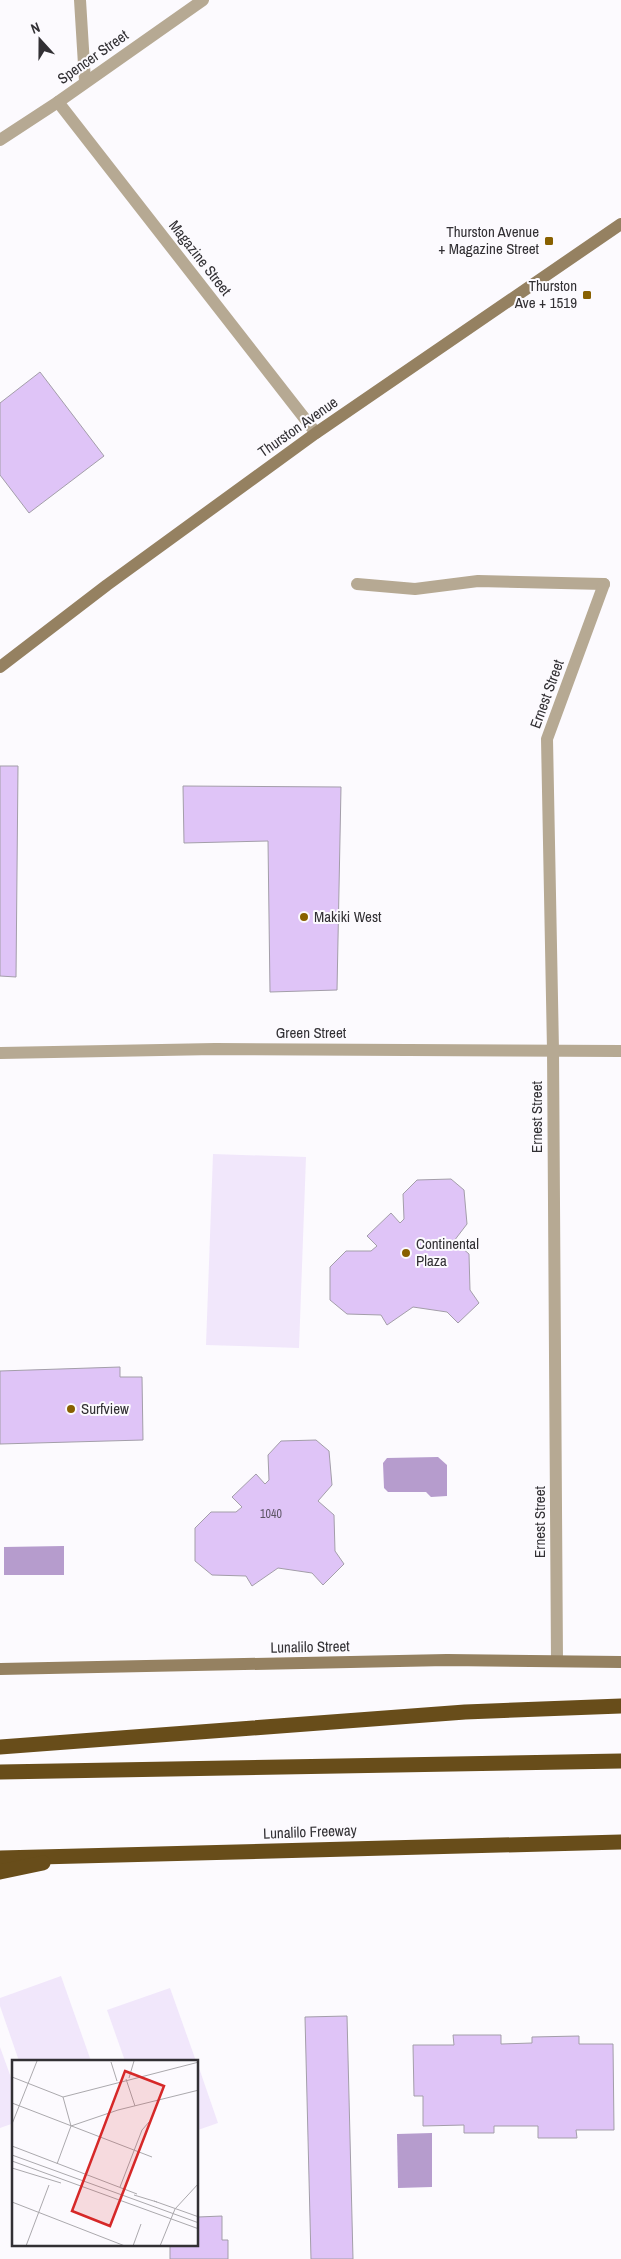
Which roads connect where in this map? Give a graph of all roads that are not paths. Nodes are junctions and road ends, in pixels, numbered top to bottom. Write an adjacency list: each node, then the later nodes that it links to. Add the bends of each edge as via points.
1 (80, 0): 3 (street)
2 (203, 0): 3 (street, Spencer Street)
3 (85, 81): 4 (street, Spencer Street)
4 (58, 102): 5 (street, Spencer Street); 7 (street, Magazine Street)
5 (0, 140)
6 (621, 224): 7 (street, Thurston Avenue)
7 (316, 433): 9 (street, Thurston Avenue)
8 (357, 584): 10 (street, Ernest Street, via 415,589 478,581 604,584 548,739)
9 (0, 666)
10 (553, 1050): 11 (street, Green Street); 12 (street, Green Street, via 215,1049); 13 (street, Ernest Street)
11 (621, 1051)
12 (0, 1053)
13 (557, 1661): 14 (street, Lunalilo Street); 15 (street, Lunalilo Street, via 447,1660)
14 (621, 1662)
15 (0, 1669)
16 (621, 1706): 17 (highway, via 465,1712)
17 (0, 1747)
18 (621, 1760): 19 (highway)
19 (0, 1772)
20 (621, 1842): 21 (highway, Lunalilo Freeway)
21 (77, 1856): 22 (highway, Lunalilo Freeway); 23 (highway)
22 (0, 1858)
23 (0, 1872)

